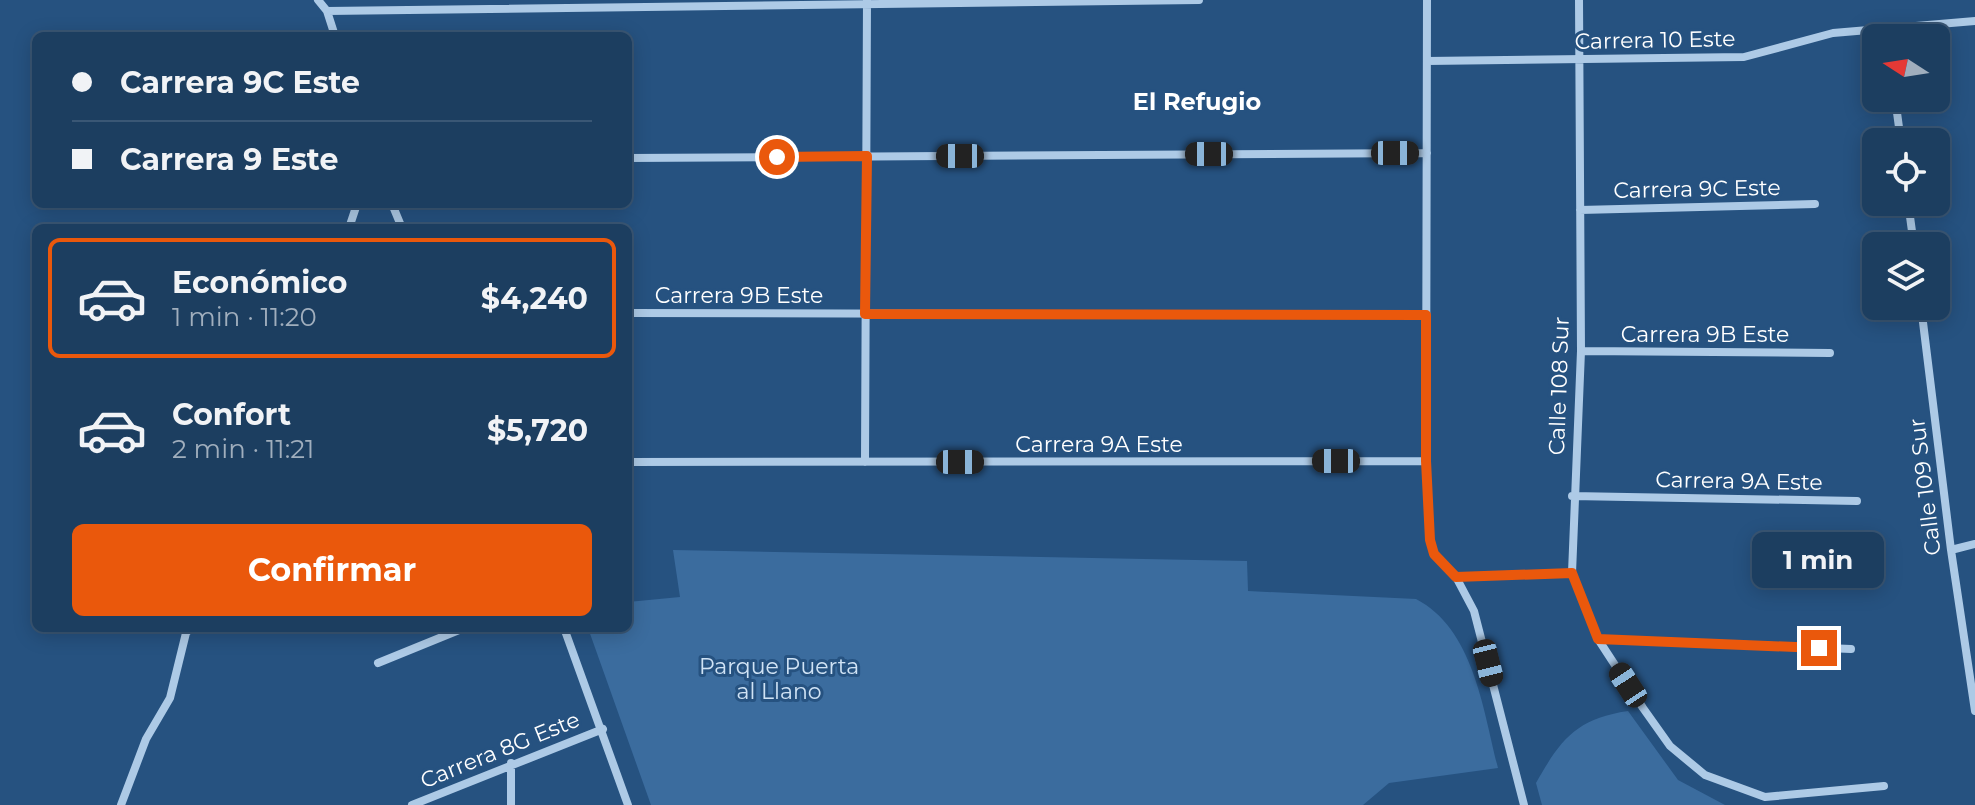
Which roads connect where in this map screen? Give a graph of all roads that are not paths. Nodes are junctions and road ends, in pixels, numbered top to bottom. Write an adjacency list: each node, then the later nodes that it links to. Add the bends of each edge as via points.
1 (318, 0): 6 (street)
2 (1199, 0): 5 (street)
3 (1427, 0): 12 (street)
4 (1579, 0): 11 (street, Calle 108 Sur)
5 (867, 2): 6 (street); 14 (street)
6 (327, 11): 10 (street)
7 (1975, 21): 8 (street, Carrera 10 Este)
8 (1922, 24)
9 (1862, 29): 11 (street, Carrera 10 Este, via 1744,57)
10 (334, 32)
11 (1579, 59): 12 (street, Carrera 10 Este); 17 (street, Calle 108 Sur)
12 (1427, 61): 13 (street)
13 (1427, 153): 14 (street); 20 (street)
14 (867, 156): 15 (street); 19 (street)
15 (632, 158)
16 (1815, 204): 17 (street, Carrera 9C Este)
17 (1580, 210): 22 (street, Calle 108 Sur)
18 (632, 313): 19 (street, Carrera 9B Este)
19 (865, 314): 20 (street, Carrera 9B Este); 26 (street)
20 (1426, 315): 24 (street)
21 (1923, 320): 30 (street, Calle 109 Sur)
22 (1581, 351): 23 (street, Carrera 9B Este); 27 (street, Calle 108 Sur)
23 (1830, 353)
24 (1426, 461): 26 (street, Carrera 9A Este); 32 (street, via 1430,540 1434,554)
25 (632, 462): 26 (street, Carrera 9A Este)
26 (865, 462)
27 (1572, 496): 28 (street, Carrera 9A Este); 31 (street, Calle 108 Sur)
28 (1857, 501)
29 (1975, 544): 30 (street)
30 (1951, 550): 39 (street, Calle 109 Sur)
31 (1572, 573): 32 (street); 36 (street, Calle 108 Sur)
32 (1456, 577): 47 (street, via 1474,611)
33 (187, 632): 43 (street, via 170,698 146,739)
34 (454, 632): 38 (street)
35 (566, 632): 40 (street)
36 (1598, 639): 37 (street); 42 (street, Calle 108 Sur, via 1670,746 1705,775 1765,797)
37 (1851, 649)
38 (378, 663)
39 (1975, 711)
40 (603, 729): 41 (street, Carrera 8G Este); 46 (street)
41 (511, 763): 44 (street, Carrera 8G Este); 45 (street)
42 (1884, 786)
43 (121, 805)
44 (412, 805)
45 (511, 805)
46 (628, 805)
47 (1524, 805)

